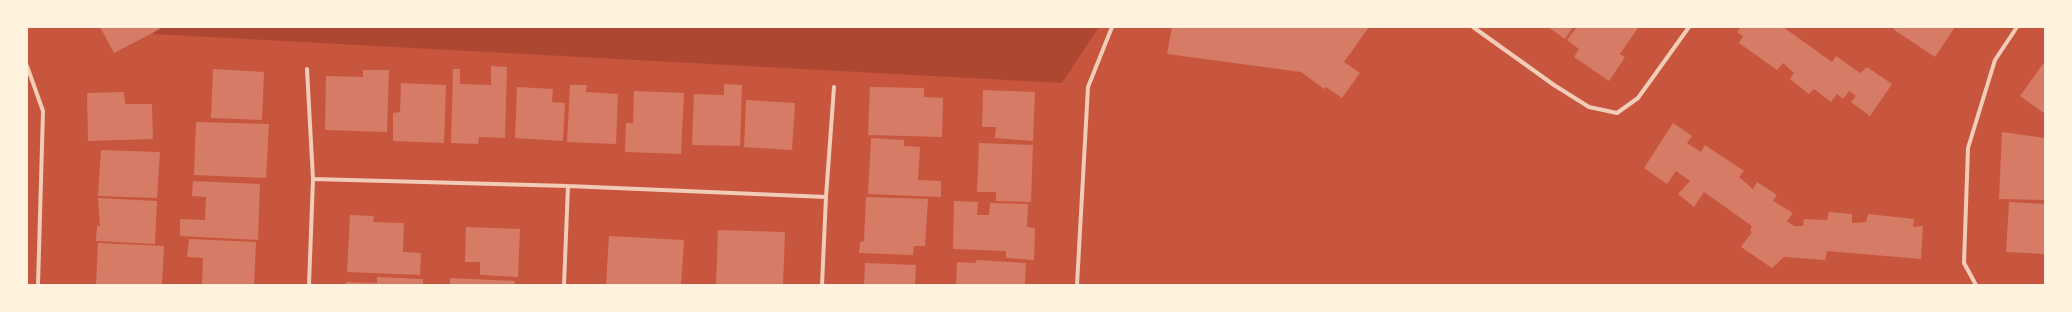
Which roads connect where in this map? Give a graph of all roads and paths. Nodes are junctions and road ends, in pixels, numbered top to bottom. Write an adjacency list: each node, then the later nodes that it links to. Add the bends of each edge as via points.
1 (1112, 27): 15 (street, via 1088,87)
2 (1473, 27): 3 (street, via 1589,107 1618,113 1638,98)
3 (1689, 27)
4 (2017, 27): 16 (street, via 1995,60 1968,148 1964,263)
5 (27, 66): 11 (street, via 43,110)
6 (308, 69): 8 (street)
7 (834, 87): 10 (street)
8 (313, 179): 9 (street); 12 (street)
9 (568, 186): 10 (street); 13 (street)
10 (826, 197): 14 (street)
11 (38, 285)
12 (309, 285)
13 (564, 285)
14 (822, 285)
15 (1077, 285)
16 (1976, 285)

